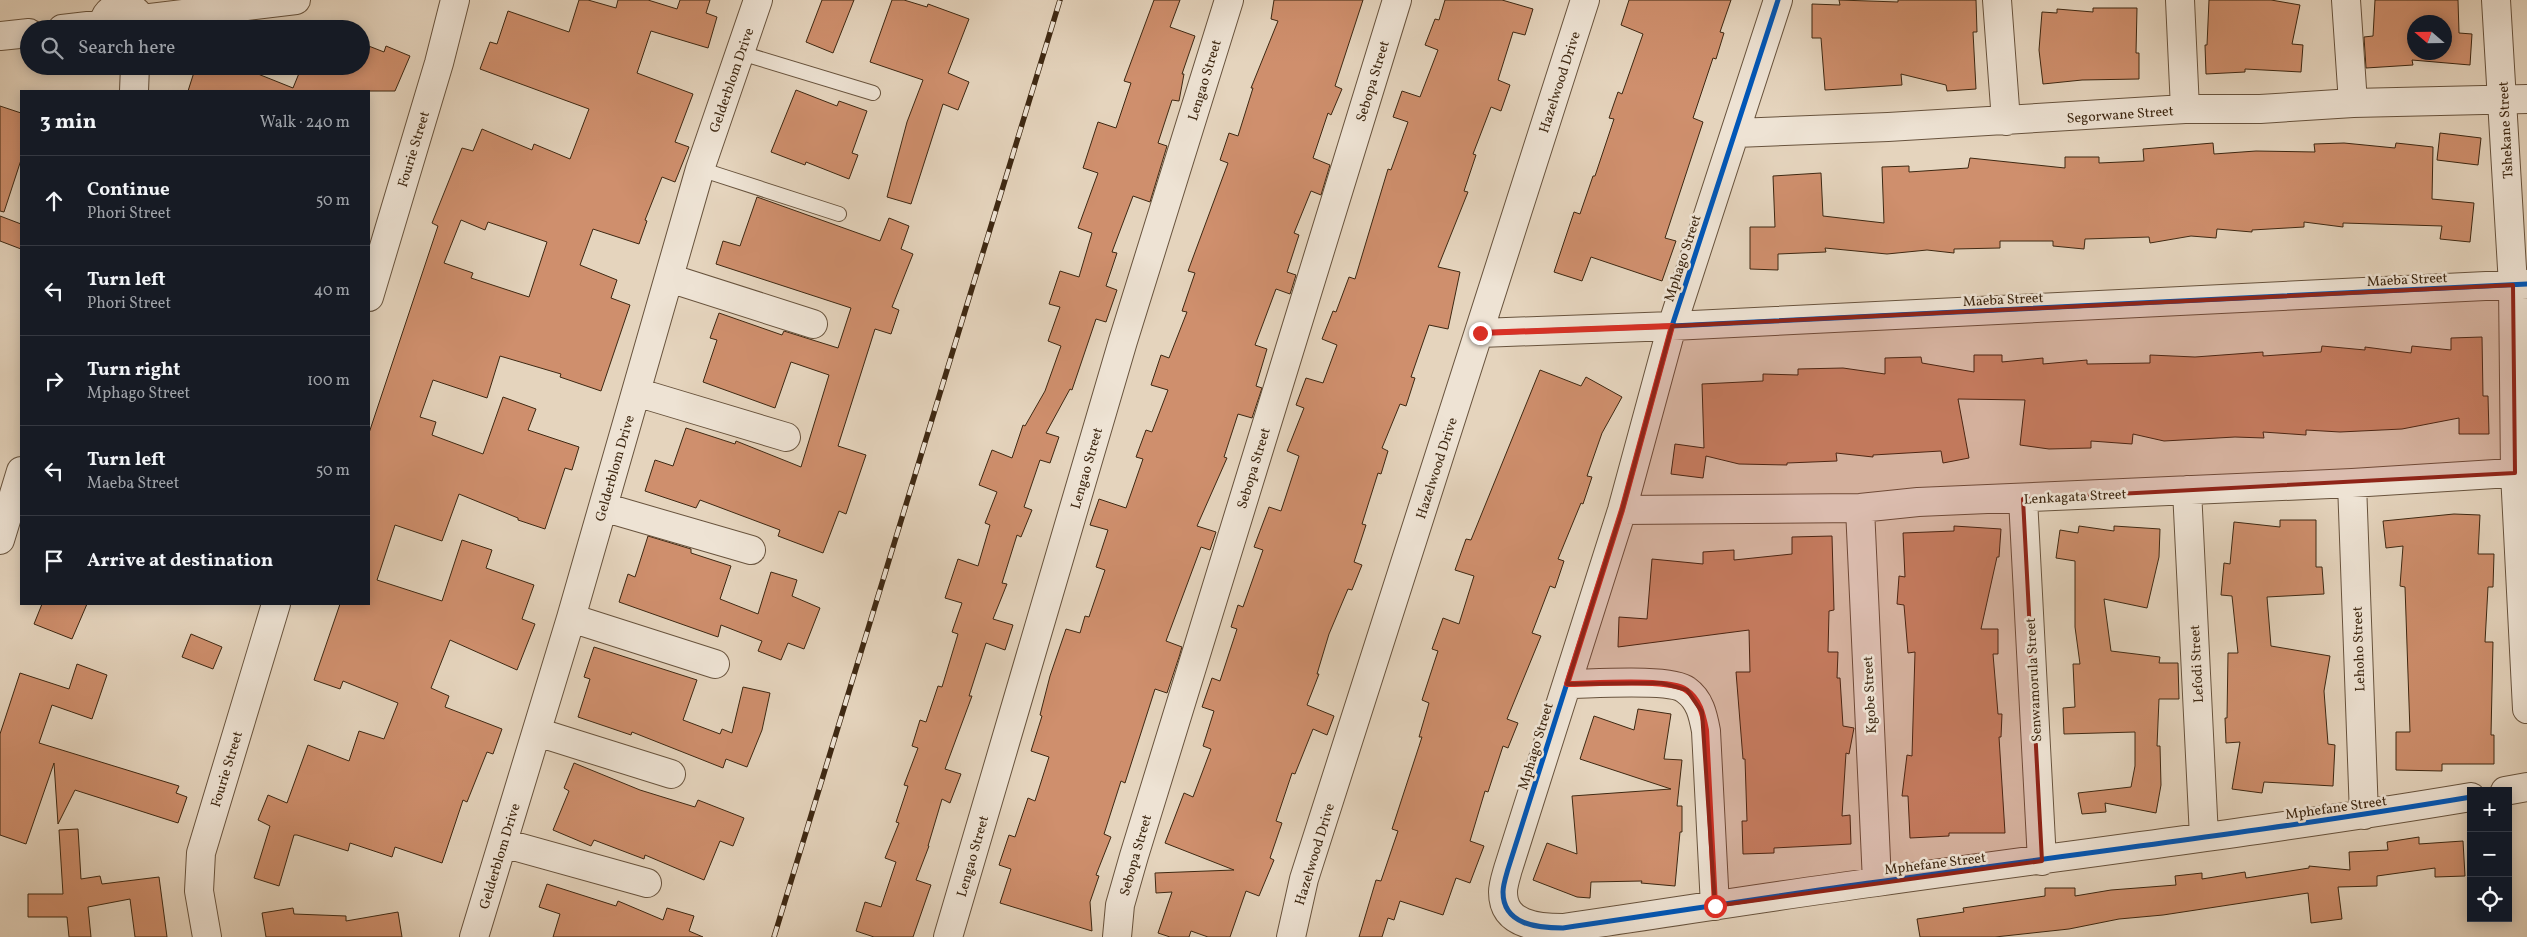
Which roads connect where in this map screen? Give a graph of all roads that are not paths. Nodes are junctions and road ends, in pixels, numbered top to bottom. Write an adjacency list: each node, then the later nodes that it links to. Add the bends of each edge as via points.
1 (296, 0): 15 (street)
2 (455, 0): 31 (street, Fourie Street)
3 (758, 0): 18 (street, Gelderblom Drive)
4 (1229, 0): 67 (street, Lengao Street, via 1123,341)
5 (1397, 0): 68 (street, Sebopa Street, via 1134,856 1120,905)
6 (1585, 0): 34 (street, Hazelwood Drive)
7 (1778, 0): 26 (street, Mphago Street)
8 (1997, 0): 25 (street)
9 (2180, 0): 24 (street)
10 (2346, 0): 23 (street)
11 (2496, 0): 22 (street, Tshekane Street)
12 (107, 15): 13 (street); 14 (street, via 122,3 129,4 135,7)
13 (91, 20)
14 (140, 20)
15 (167, 20)
16 (20, 34): 17 (street)
17 (0, 36)
18 (741, 53): 21 (lane); 27 (street, Gelderblom Drive)
19 (135, 75): 20 (street)
20 (134, 90)
21 (872, 93)
22 (2515, 100): 23 (street, Segorwane Street); 30 (street, Tshekane Street)
23 (2353, 102): 24 (street, Segorwane Street, via 2260,109)
24 (2185, 109): 25 (street, Segorwane Street)
25 (2006, 121): 26 (street, Segorwane Street)
26 (1736, 133): 33 (street, Mphago Street)
27 (700, 169): 28 (lane); 29 (street, Gelderblom Drive)
28 (840, 214)
29 (669, 278): 32 (street); 35 (street, Gelderblom Drive)
30 (2520, 284): 33 (street, Maeba Street); 37 (street, Tshekane Street)
31 (370, 294)
32 (813, 324)
33 (1672, 326): 34 (street, Maeba Street); 44 (street, Mphago Street)
34 (1480, 333): 69 (street, Hazelwood Drive, via 1304,879)
35 (636, 392): 36 (street); 42 (street, Gelderblom Drive)
36 (786, 437)
37 (2521, 473): 39 (street, Lenkagata Street); 51 (street, Tshekane Street)
38 (20, 474): 45 (street)
39 (2352, 483): 40 (street, Lenkagata Street); 57 (street, Lehoho Street)
40 (2187, 490): 41 (street, Lenkagata Street); 58 (street, Lefodi Street)
41 (2023, 499): 43 (street, Lenkagata Street, via 1918,502); 60 (street, Senwamorula Street)
42 (603, 507): 46 (street); 48 (street, Gelderblom Drive)
43 (1860, 508): 44 (street, Lenkagata Street); 62 (street, Kgobe Street)
44 (1622, 510): 50 (street, Mphago Street)
45 (0, 540)
46 (752, 550)
47 (276, 605): 65 (street, Fourie Street, via 201,853 199,891)
48 (571, 618): 49 (street); 52 (street, Gelderblom Drive)
49 (715, 664)
50 (1567, 684): 61 (street, Mphago Street); 64 (street, via 1661,683 1679,686 1696,700 1706,730)
51 (2527, 709)
52 (537, 732): 53 (street); 59 (street, Gelderblom Drive)
53 (671, 774)
54 (2527, 787): 55 (street)
55 (2512, 790)
56 (2467, 798): 57 (street, Mphefane Street)
57 (2364, 815): 58 (street, Mphefane Street)
58 (2204, 837): 60 (street, Mphefane Street)
59 (503, 843): 63 (street); 66 (street, Gelderblom Drive)
60 (2042, 861): 62 (street, Mphefane Street)
61 (1508, 869): 64 (street, Mphefane Street, via 1503,891 1505,905 1511,915 1522,923 1541,928 1563,928)
62 (1877, 882): 64 (street, Mphefane Street)
63 (647, 883)
64 (1715, 906)
65 (207, 937)
66 (474, 937)
67 (948, 937)
68 (1117, 937)
69 (1291, 937)

